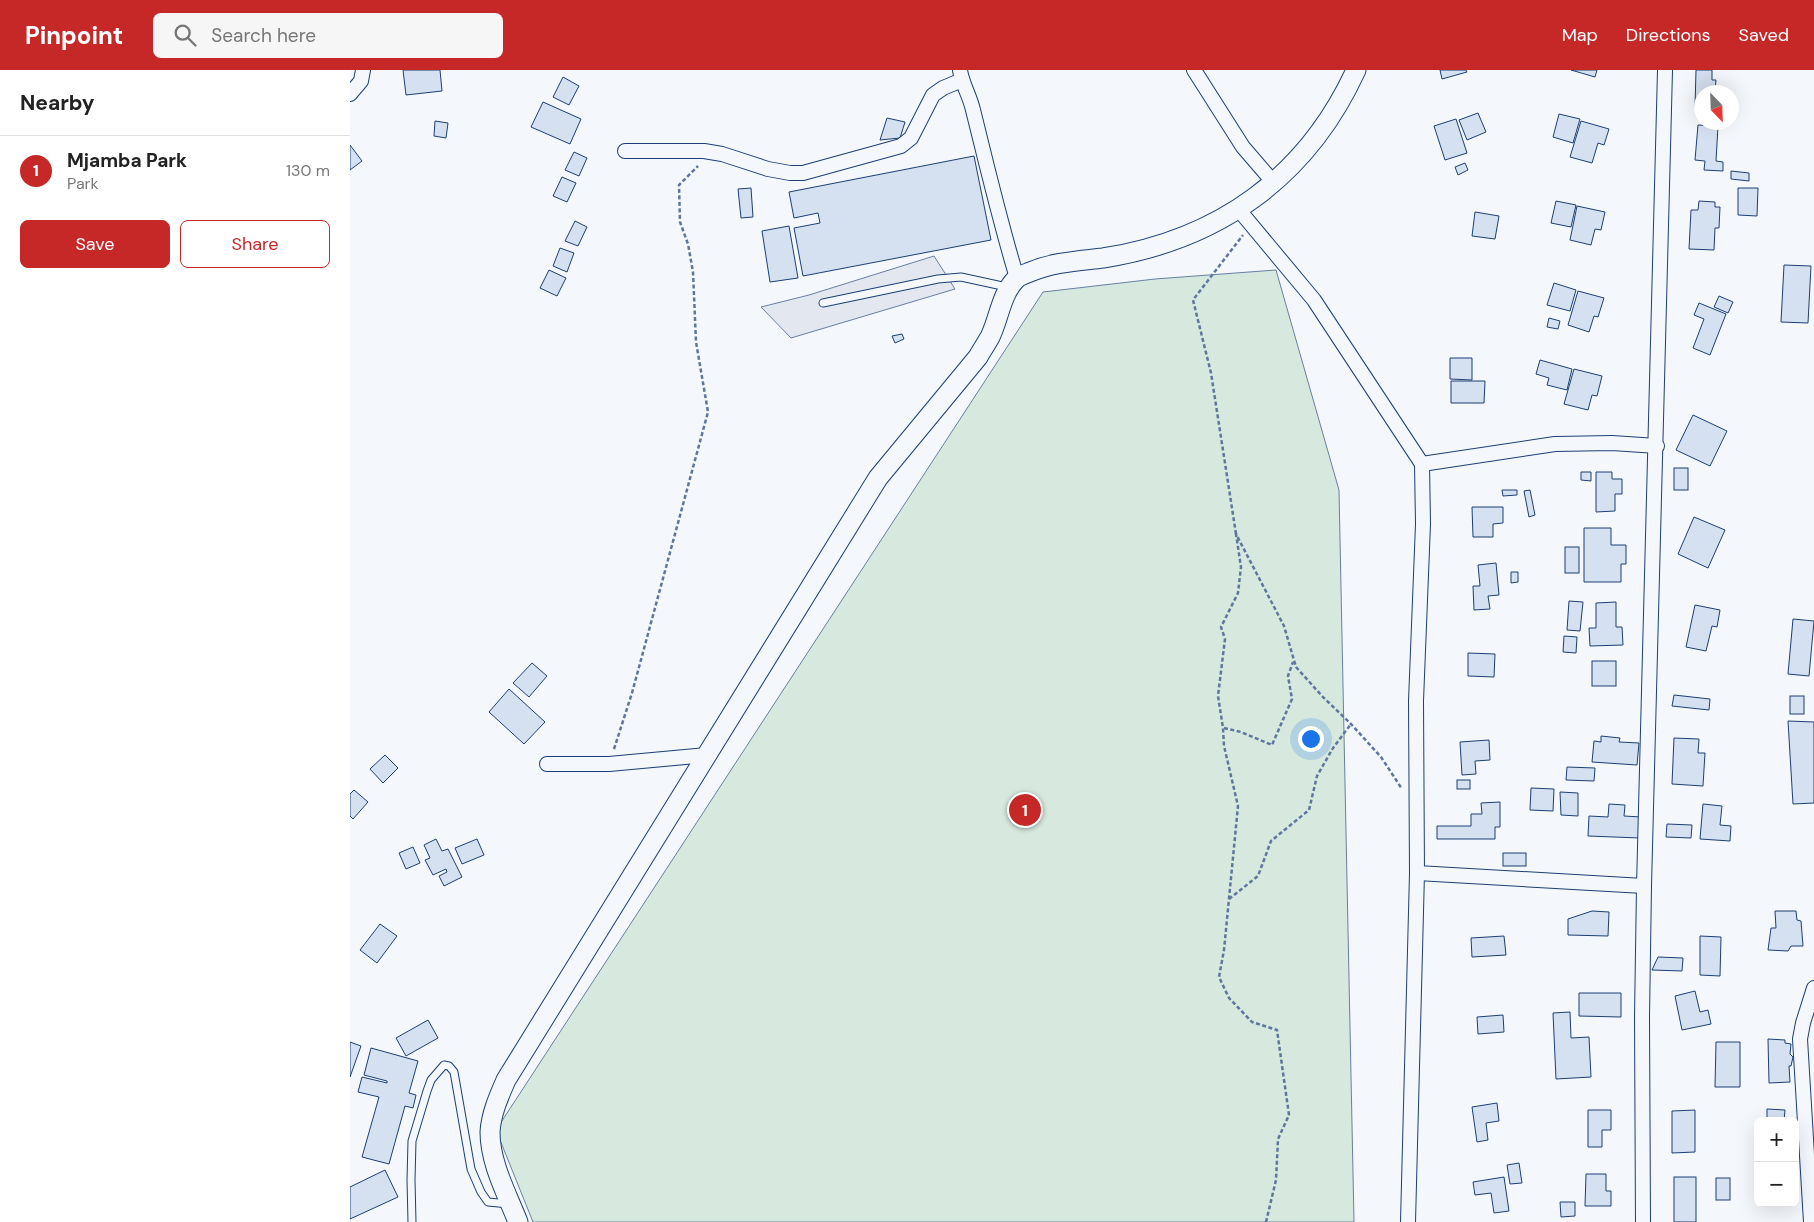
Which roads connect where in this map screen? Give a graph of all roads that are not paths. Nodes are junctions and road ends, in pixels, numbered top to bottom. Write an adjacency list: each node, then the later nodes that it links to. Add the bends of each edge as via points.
1 (363, 70): 6 (street, via 361,81)
2 (1194, 70): 8 (street, via 1243,147)
3 (1356, 70): 8 (main road, via 1321,132)
4 (1665, 70): 12 (street)
5 (961, 75): 7 (street, via 933,95 912,138 901,146 803,173 768,169 704,151); 10 (street, via 971,100)
6 (350, 94)
7 (625, 151)
8 (1274, 183): 9 (main road)
9 (1238, 210): 10 (main road, via 1206,227 1148,248 1042,267); 13 (street, via 1314,300)
10 (1013, 283): 11 (lane, via 938,278); 14 (main road, via 978,357 878,478)
11 (823, 303)
12 (1657, 446): 13 (street, via 1555,444); 17 (street)
13 (1422, 464): 16 (street, via 1416,701)
14 (706, 755): 15 (street, via 609,764); 19 (main road, via 506,1080 495,1107 490,1132 494,1159)
15 (546, 764)
16 (1417, 873): 17 (street); 22 (street)
17 (1644, 886): 23 (street)
18 (1814, 988): 24 (street, via 1800,1039)
19 (511, 1204): 20 (lane, via 488,1202 480,1192 471,1169 454,1072 449,1066 444,1066 429,1086 412,1141); 21 (main road)
20 (412, 1222)
21 (518, 1222)
22 (1408, 1222)
23 (1643, 1222)
24 (1811, 1222)

